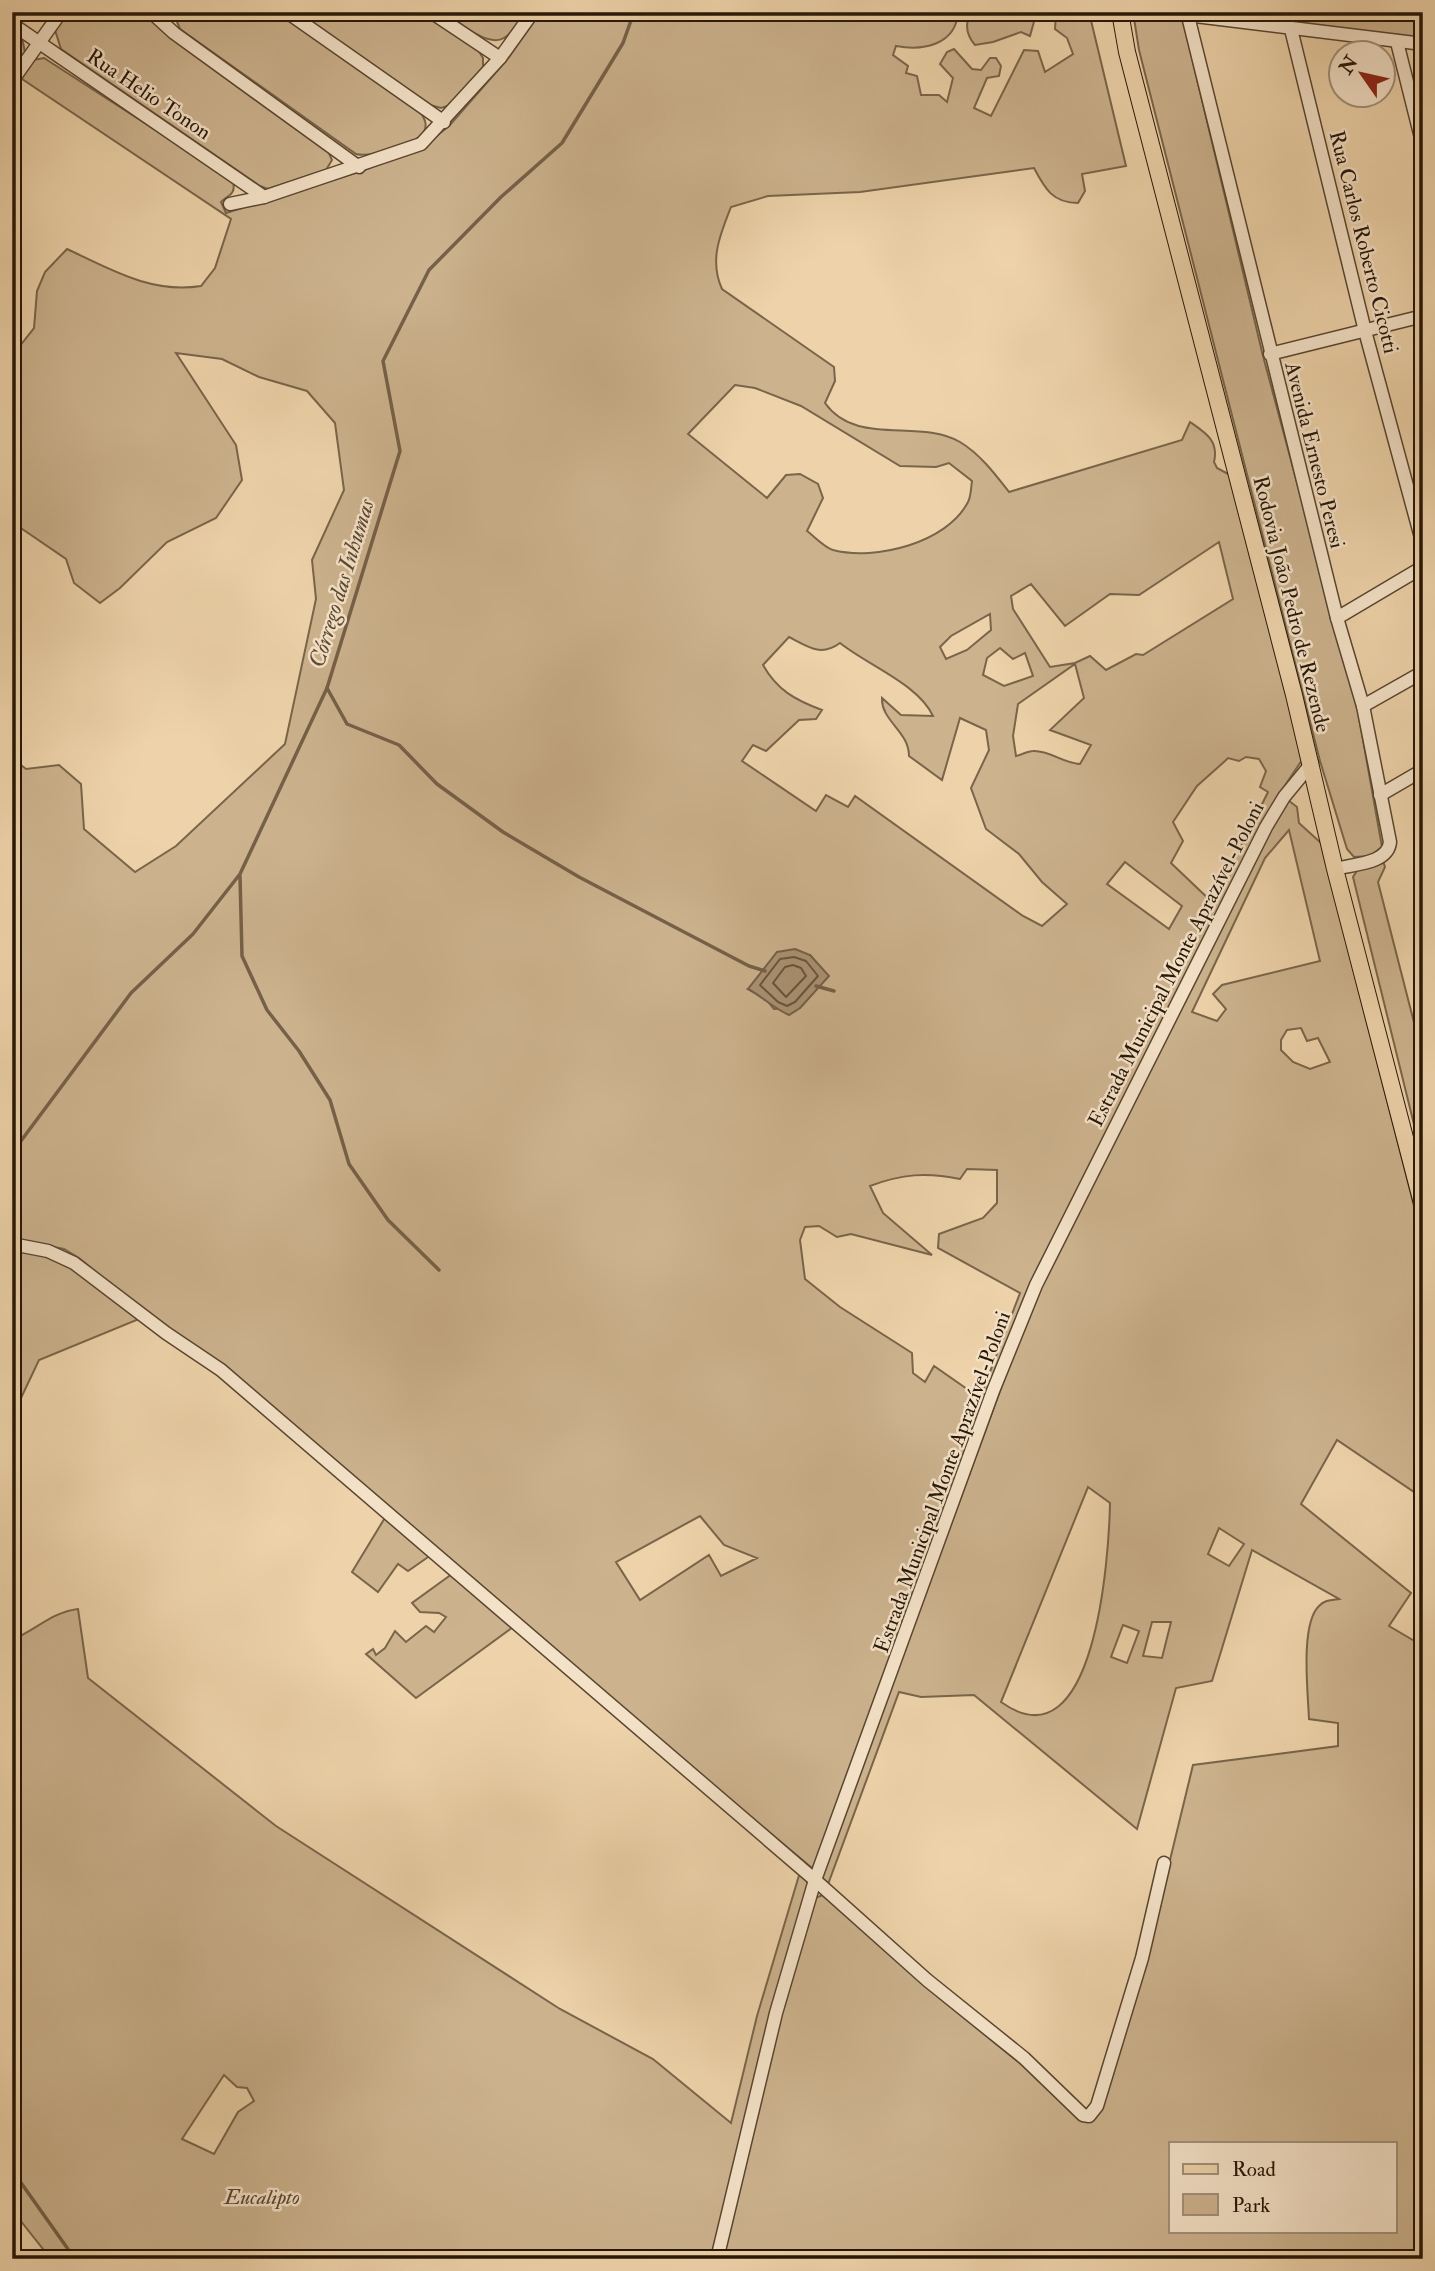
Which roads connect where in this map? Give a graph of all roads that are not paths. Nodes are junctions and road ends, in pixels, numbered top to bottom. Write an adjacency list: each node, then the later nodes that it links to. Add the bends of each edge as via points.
1 (61, 12): 12 (street)
2 (287, 12): 16 (street)
3 (432, 12): 14 (street)
4 (533, 12): 14 (street)
5 (1119, 12): 29 (main road, Rodovia João Pedro de Rezende)
6 (157, 14): 18 (street, via 174,33)
7 (1187, 14): 9 (street); 23 (street, Avenida Ernesto Peresi)
8 (12, 24): 12 (street, Rua Helio Tonon)
9 (1291, 29): 10 (street); 22 (street, Rua Carlos Roberto Cicotti)
10 (1364, 38)
11 (1396, 42): 13 (street); 17 (street)
12 (40, 43): 15 (street); 19 (street, Rua Helio Tonon)
13 (1423, 44)
14 (500, 58): 16 (street)
15 (17, 74)
16 (444, 122): 18 (street, via 421,144)
17 (1423, 146)
18 (359, 167): 19 (street)
19 (264, 197): 20 (street)
20 (230, 204)
21 (1423, 316): 22 (street)
22 (1365, 331): 23 (street); 24 (street, Rua Carlos Roberto Cicotti)
23 (1270, 354): 26 (street, Avenida Ernesto Peresi)
24 (1423, 545)
25 (1423, 567): 26 (street)
26 (1337, 618): 28 (street, Avenida Ernesto Peresi)
27 (1423, 672): 28 (street)
28 (1363, 706): 31 (street, Avenida Ernesto Peresi)
29 (1312, 763): 32 (main road, Rodovia João Pedro de Rezende); 36 (street, Estrada Municipal Monte Aprazível-Poloni, via 1266,827 1036,1285)
30 (1423, 770): 31 (street)
31 (1380, 795): 32 (street, Avenida Ernesto Peresi, via 1390,842 1386,854)
32 (1335, 869): 33 (main road, Rodovia João Pedro de Rezende)
33 (1423, 1207)
34 (12, 1244): 36 (street, via 48,1251 74,1263 221,1370)
35 (1164, 1863): 36 (street, via 1142,1958 1097,2106 1086,2116)
36 (815, 1880): 37 (street, Estrada Municipal Monte Aprazível-Poloni, via 776,2013)
37 (718, 2259)

